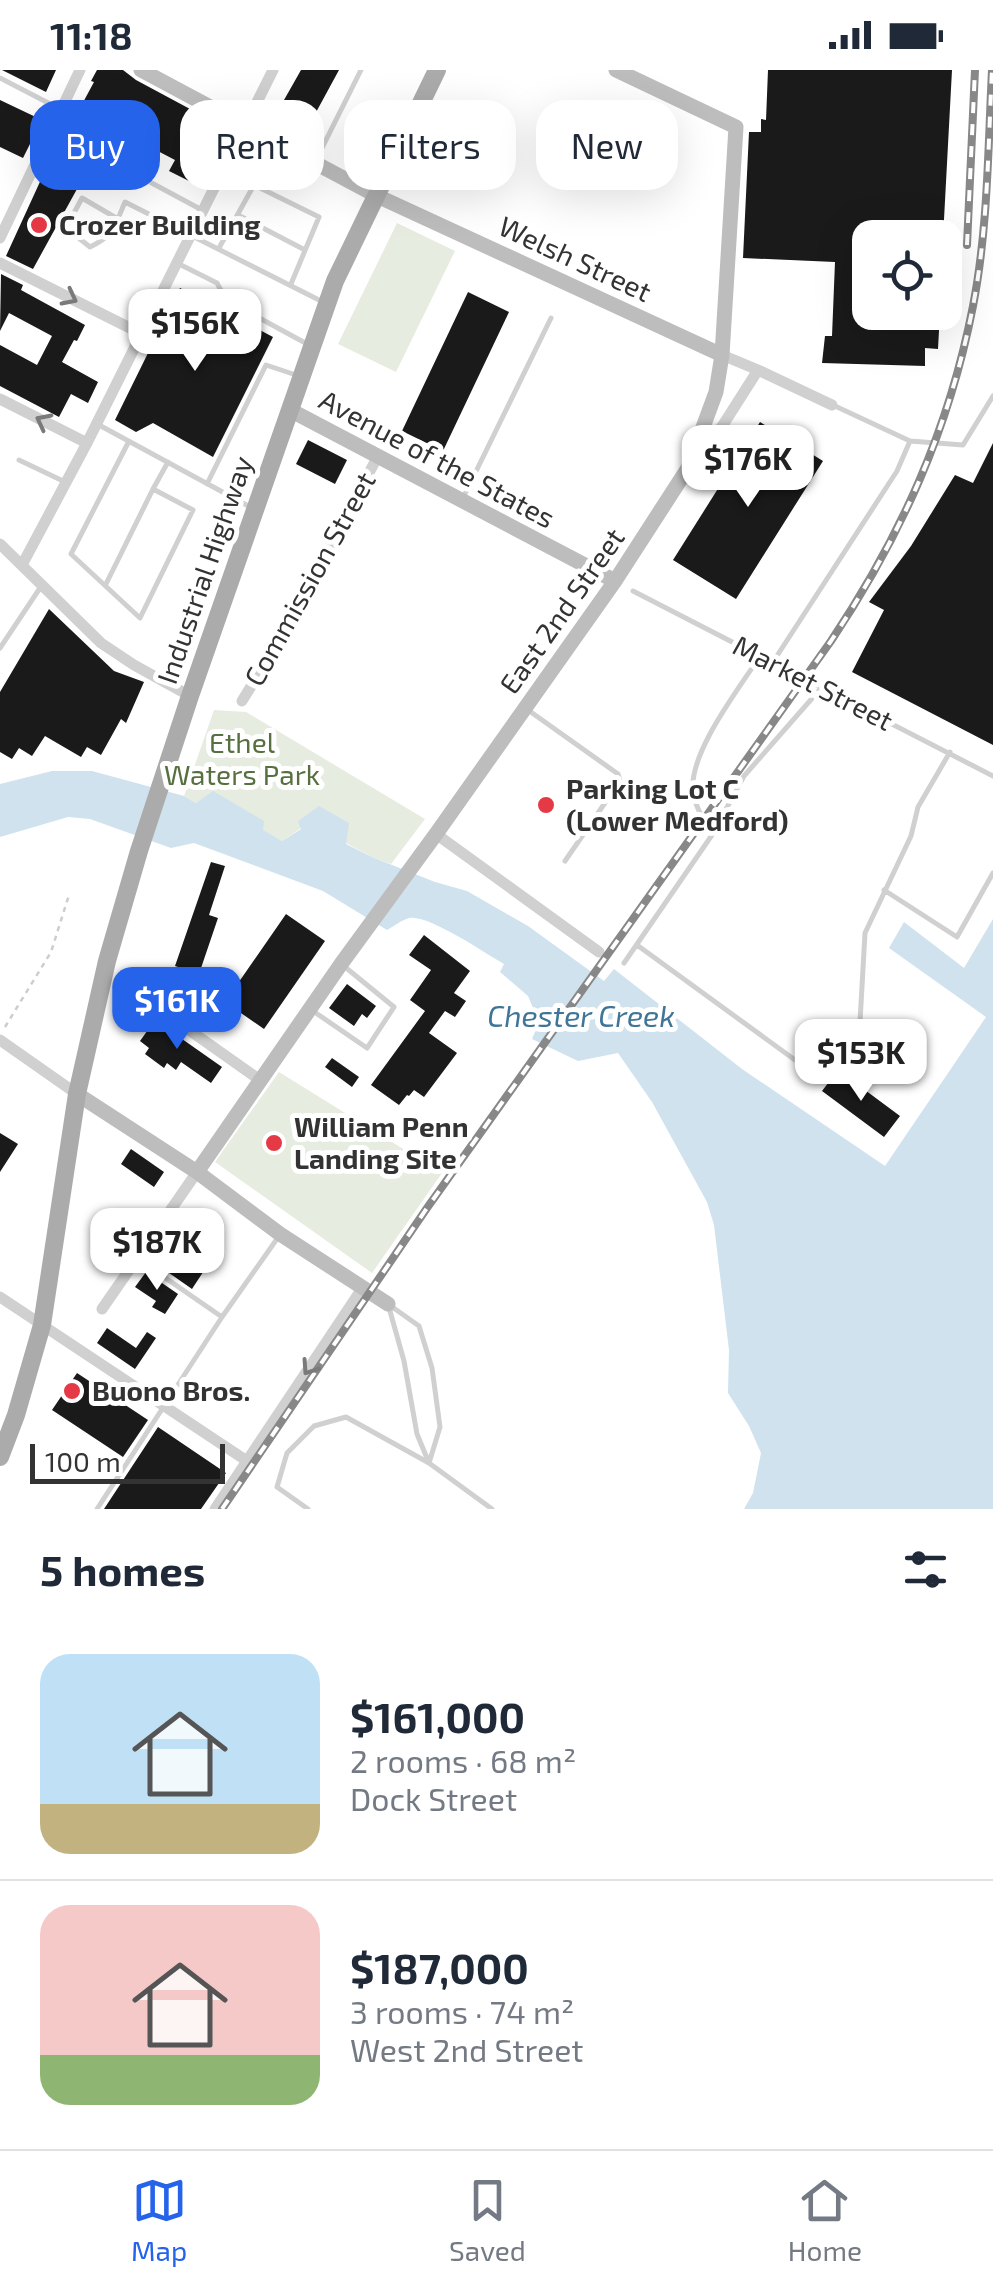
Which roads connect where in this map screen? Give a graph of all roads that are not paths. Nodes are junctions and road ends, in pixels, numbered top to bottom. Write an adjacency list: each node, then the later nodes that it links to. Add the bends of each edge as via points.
1 (80, 70): 9 (street)
2 (142, 70): 10 (street, Welsh Street)
3 (272, 70): 11 (street)
4 (361, 70): 12 (lane)
5 (437, 70): 17 (main road, Industrial Highway)
6 (616, 70): 32 (street, East 2nd Street, via 736,127)
7 (0, 78): 8 (lane)
8 (42, 100)
9 (66, 100)
10 (197, 100)
11 (257, 100)
12 (324, 143)
13 (324, 168): 17 (street, Welsh Street)
14 (30, 175): 22 (street)
15 (160, 187): 18 (lane)
16 (212, 190): 18 (street)
17 (376, 195): 28 (main road, Industrial Highway); 32 (street, Welsh Street)
18 (202, 210): 21 (street)
19 (238, 215): 23 (lane); 24 (lane); 24 (lane, via 254,185 318,218)
20 (118, 218): 20 (lane, via 82,198 66,228 90,247 110,238); 21 (lane, via 126,202)
21 (190, 234): 23 (lane); 25 (street)
22 (0, 238)
23 (219, 248): 27 (lane)
24 (305, 250): 27 (lane)
25 (176, 262): 30 (street); 31 (lane, via 217,283 226,300)
26 (0, 263): 30 (street, one-way to 30)
27 (290, 285): 28 (lane)
28 (327, 304): 31 (main road, Industrial Highway)
29 (551, 318): 50 (lane)
30 (140, 333): 39 (street)
31 (312, 347): 34 (main road, Industrial Highway)
32 (722, 355): 33 (street); 46 (street, East 2nd Street)
33 (758, 370): 37 (street); 46 (street)
34 (301, 377): 38 (main road, Industrial Highway); 48 (lane, via 266,365)
35 (993, 396): 41 (lane, via 963,445)
36 (0, 399): 42 (street, one-way to 36)
37 (832, 405): 41 (lane)
38 (290, 410): 43 (street, Avenue of the States); 51 (main road, Industrial Highway)
39 (96, 423): 40 (lane); 42 (street)
40 (129, 441): 45 (lane); 56 (lane, via 71,554)
41 (910, 441): 60 (lane)
42 (86, 443): 47 (street)
43 (378, 456): 50 (street, Avenue of the States); 63 (street, Commission Street)
44 (20, 460): 47 (lane)
45 (168, 462): 48 (lane); 49 (lane)
46 (688, 468): 54 (street, East 2nd Street)
47 (66, 482): 53 (street)
48 (207, 484): 51 (lane)
49 (153, 488): 56 (lane); 56 (lane, via 193,510 140,618)
50 (462, 500): 54 (street, Avenue of the States)
51 (255, 510): 62 (main road, Industrial Highway)
52 (0, 544): 53 (street)
53 (22, 565): 55 (street)
54 (615, 581): 64 (street, East 2nd Street)
55 (42, 586): 58 (lane); 62 (street, via 102,643)
56 (105, 586)
57 (633, 590): 59 (lane, Market Street)
58 (0, 648)
59 (760, 656): 60 (lane, Market Street); 68 (lane, via 693,772 692,794)
60 (773, 662): 61 (lane, Market Street)
61 (822, 687): 65 (lane, Market Street); 68 (lane, via 744,776)
62 (190, 696): 80 (main road, Industrial Highway, via 107,961)
63 (242, 700)
64 (525, 708): 67 (street, East 2nd Street); 69 (lane, via 620,781)
65 (950, 752): 66 (lane, Market Street); 71 (lane, via 918,807)
66 (993, 776)
67 (436, 834): 73 (street); 75 (street, East 2nd Street)
68 (712, 835): 72 (lane)
69 (565, 861)
70 (993, 873): 71 (lane, via 957,937)
71 (884, 890): 72 (lane, via 865,932 860,1022 830,1063 806,1068)
72 (637, 945): 74 (lane)
73 (599, 952)
74 (624, 963)
75 (341, 964): 77 (street, East 2nd Street); 77 (lane, via 394,1007 367,1048)
76 (148, 1002): 79 (street)
77 (310, 1009): 79 (street, East 2nd Street)
78 (0, 1039): 80 (street)
79 (260, 1080): 81 (street, East 2nd Street)
80 (77, 1094): 81 (street); 89 (main road, Industrial Highway)
81 (197, 1172): 82 (street); 83 (street)
82 (280, 1234): 84 (street); 88 (lane)
83 (136, 1258): 87 (street); 88 (lane)
84 (362, 1287): 86 (street); 92 (street, one-way to 92)
85 (0, 1297): 89 (street)
86 (388, 1304): 93 (lane); 93 (lane, via 419,1326 432,1368 440,1427)
87 (102, 1309)
88 (222, 1317): 90 (lane)
89 (42, 1325): 90 (street); 91 (main road, Industrial Highway)
90 (164, 1406): 92 (street); 94 (lane)
91 (0, 1457)
92 (247, 1461): 95 (street)
93 (429, 1463): 96 (lane, via 346,1417 314,1426 287,1453 277,1486); 97 (lane)
94 (97, 1509)
95 (214, 1509)
96 (308, 1509)
97 (492, 1509)

